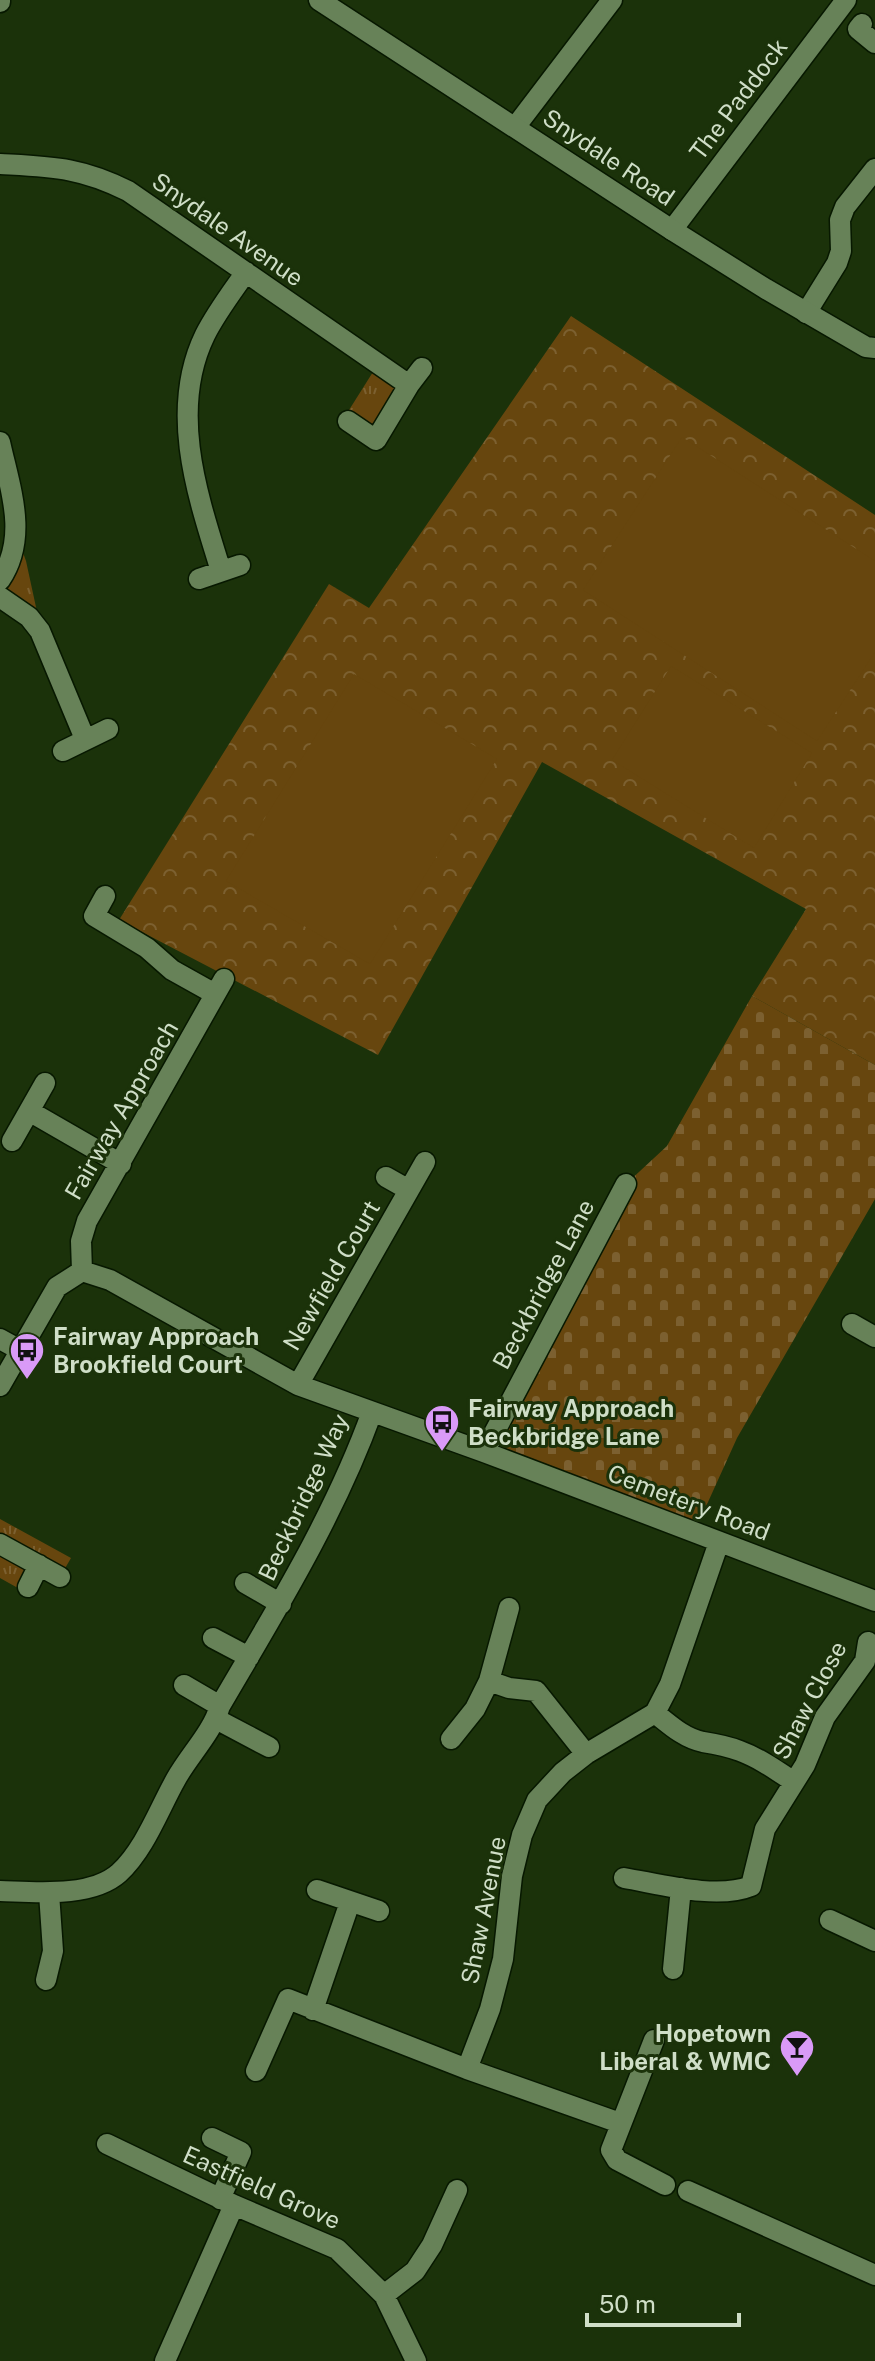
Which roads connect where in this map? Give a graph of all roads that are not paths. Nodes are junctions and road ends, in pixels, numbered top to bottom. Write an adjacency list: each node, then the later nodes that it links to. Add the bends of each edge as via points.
1 (612, 0): 6 (street)
2 (846, 0): 9 (street, The Paddock)
3 (326, 1): 6 (street, Snydale Road)
4 (862, 24): 5 (street, via 858,29)
5 (875, 43)
6 (516, 126): 9 (street, Snydale Road)
7 (0, 164): 10 (street, Snydale Avenue, via 97,176 128,191)
8 (875, 169): 11 (street, via 845,207 837,263)
9 (672, 230): 11 (street, Snydale Road)
10 (246, 272): 14 (street, Snydale Avenue); 17 (street, via 204,336 192,377 190,455 196,484 230,568)
11 (806, 313): 12 (street, Snydale Road)
12 (875, 348)
13 (422, 368): 14 (street)
14 (409, 385): 15 (street, via 376,440)
15 (348, 421)
16 (0, 442): 18 (street, via 17,536)
17 (199, 579)
18 (0, 580)
19 (0, 597): 21 (street, via 40,631)
20 (108, 729): 21 (street)
21 (85, 739): 22 (street)
22 (63, 751)
23 (105, 896): 28 (street, Fairway Approach, via 94,916 172,970 220,987)
24 (45, 1083): 25 (street)
25 (29, 1111): 26 (street); 28 (street)
26 (12, 1141)
27 (425, 1162): 31 (street, Newfield Court)
28 (121, 1164): 32 (street, Fairway Approach, via 87,1221)
29 (386, 1177): 31 (street, Newfield Court)
30 (626, 1184): 40 (street, Beckbridge Lane)
31 (409, 1190): 37 (street, Newfield Court)
32 (82, 1271): 36 (street, via 57,1287); 37 (street, via 110,1280)
33 (852, 1324): 34 (street)
34 (875, 1337)
35 (0, 1339): 36 (street)
36 (20, 1350): 38 (street)
37 (298, 1385): 39 (street)
38 (0, 1386)
39 (372, 1412): 40 (street); 48 (street, Beckbridge Way, via 349,1471)
40 (484, 1452): 41 (street, Cemetery Road)
41 (719, 1542): 47 (street, Cemetery Road); 56 (street)
42 (0, 1544): 43 (street)
43 (39, 1565): 44 (street); 46 (street)
44 (60, 1577)
45 (245, 1583): 48 (street, Beckbridge Way)
46 (28, 1587)
47 (875, 1601)
48 (281, 1604): 52 (street, Beckbridge Way)
49 (509, 1608): 53 (street)
50 (213, 1638): 52 (street)
51 (864, 1640): 60 (street, Shaw Close, via 865,1661 825,1717)
52 (249, 1657): 55 (street, Beckbridge Way)
53 (489, 1681): 57 (street); 59 (street, via 536,1691)
54 (184, 1685): 55 (street)
55 (218, 1712): 58 (street); 65 (street, Beckbridge Way, via 138,1849 117,1874 87,1888)
56 (655, 1713): 59 (street, Shaw Avenue); 60 (street, Shaw Close, via 678,1732 741,1751)
57 (451, 1739)
58 (269, 1747)
59 (586, 1754): 74 (street, Shaw Avenue, via 537,1800 522,1835 503,1959)
60 (794, 1782): 62 (street, Shaw Close, via 765,1829 751,1886 737,1892)
61 (624, 1878): 62 (street, Shaw Close)
62 (681, 1888): 70 (street)
63 (317, 1890): 66 (street)
64 (0, 1891): 65 (street, Beckbridge Way)
65 (49, 1893): 71 (street, via 53,1951)
66 (350, 1902): 67 (street); 72 (street)
67 (379, 1911)
68 (830, 1920): 69 (street)
69 (875, 1941)
70 (673, 1969)
71 (46, 1980)
72 (313, 2010): 74 (street); 75 (street, via 288,1999)
73 (654, 2040): 76 (street)
74 (467, 2069): 76 (street)
75 (256, 2071)
76 (620, 2123): 79 (street, via 611,2144 613,2156)
77 (212, 2138): 82 (street, via 241,2152)
78 (107, 2144): 82 (street, Eastfield Grove)
79 (665, 2185)
80 (457, 2190): 84 (street, via 415,2271)
81 (688, 2191): 83 (street)
82 (227, 2202): 84 (street, Eastfield Grove, via 337,2249); 85 (street)
83 (875, 2275)
84 (384, 2295): 86 (street, Eastfield Grove)
85 (165, 2361)
86 (416, 2361)

